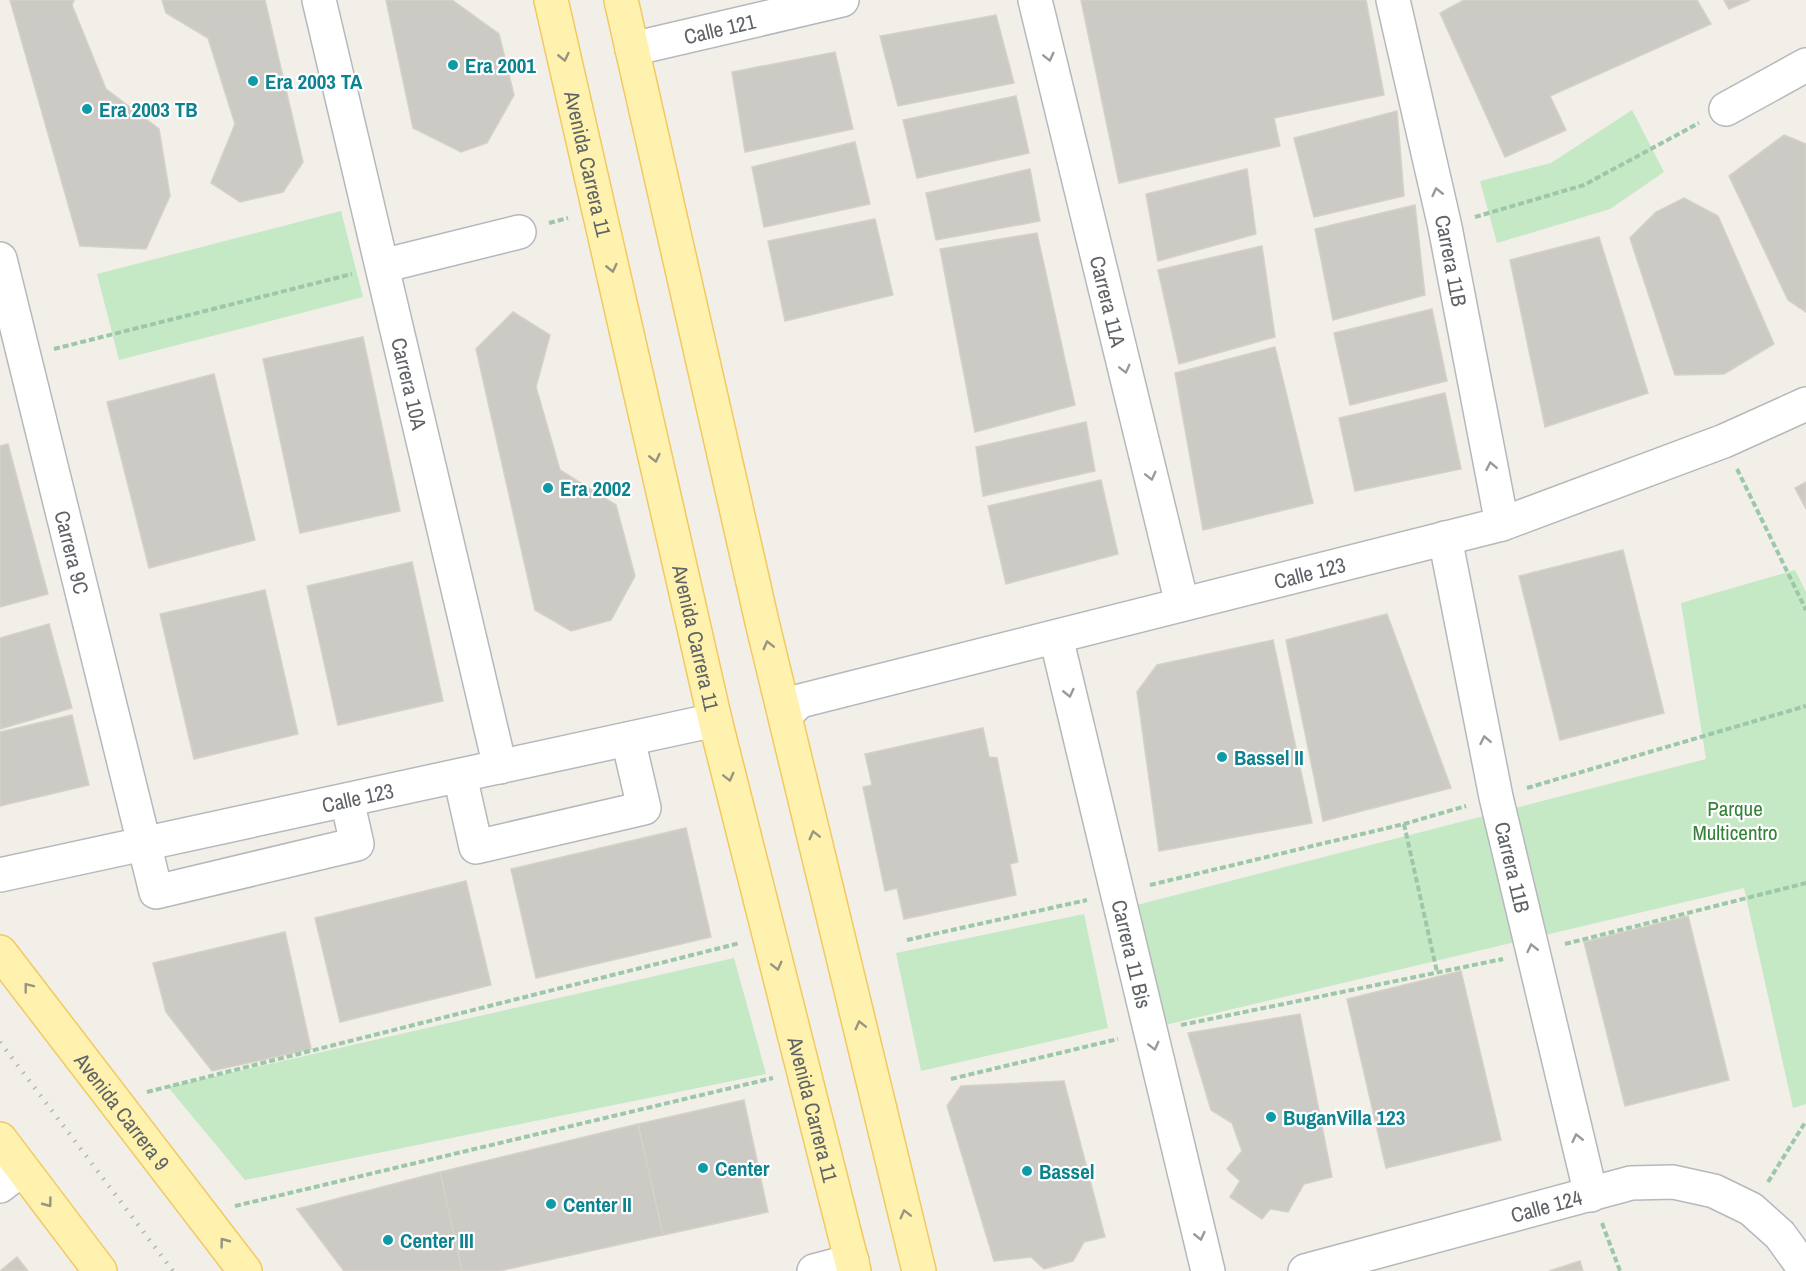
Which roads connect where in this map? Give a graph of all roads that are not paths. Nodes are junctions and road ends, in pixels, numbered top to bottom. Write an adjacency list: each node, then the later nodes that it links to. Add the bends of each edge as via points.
1 (319, 0): 12 (street, Carrera 10A)
2 (551, 0): 19 (main road, Avenida Carrera 11, one-way to 19)
3 (621, 0): 7 (main road)
4 (842, 0): 7 (street, Calle 121)
5 (1035, 0): 16 (street, Carrera 11A, one-way to 16)
6 (1393, 0): 14 (street, Carrera 11B, one-way to 6, via 1444,226)
7 (632, 49): 18 (main road, one-way to 7)
8 (1806, 66): 9 (street)
9 (1726, 109)
10 (519, 232): 12 (street)
11 (0, 259): 24 (street, Carrera 9C)
12 (382, 266): 21 (street, Carrera 10A)
13 (1806, 404): 14 (street, Calle 123, via 1724,441)
14 (1502, 524): 15 (street, Calle 123)
15 (1445, 538): 16 (street, Calle 123); 29 (street, Carrera 11B, one-way to 15, via 1496,797)
16 (1182, 604): 17 (street, Calle 123)
17 (1056, 636): 18 (street, Calle 123); 35 (street, Carrera 11 Bis, one-way to 35)
18 (788, 702): 34 (main road, one-way to 18)
19 (715, 720): 20 (street, Calle 123); 30 (main road, Avenida Carrera 11, one-way to 30)
20 (628, 739): 21 (street, Calle 123); 22 (street, via 644,808 476,847)
21 (500, 767): 22 (street, Calle 123)
22 (460, 776): 23 (street, Calle 123)
23 (347, 800): 24 (street, Calle 123); 24 (street, Carrera 9C, via 357,844 156,892)
24 (144, 844): 25 (street, Calle 123)
25 (0, 875)
26 (0, 952): 32 (main road, Avenida Carrera 9, one-way to 26)
27 (0, 1139): 28 (main road)
28 (11, 1177): 31 (main road, one-way to 31)
29 (1591, 1195): 36 (street, Calle 124); 37 (street, Calle 124, via 1631,1183 1673,1182 1714,1191 1751,1209 1780,1235)
30 (853, 1266): 33 (street)
31 (100, 1271)
32 (245, 1271)
33 (814, 1271)
34 (919, 1271)
35 (1208, 1271)
36 (1305, 1271)
37 (1806, 1271)

